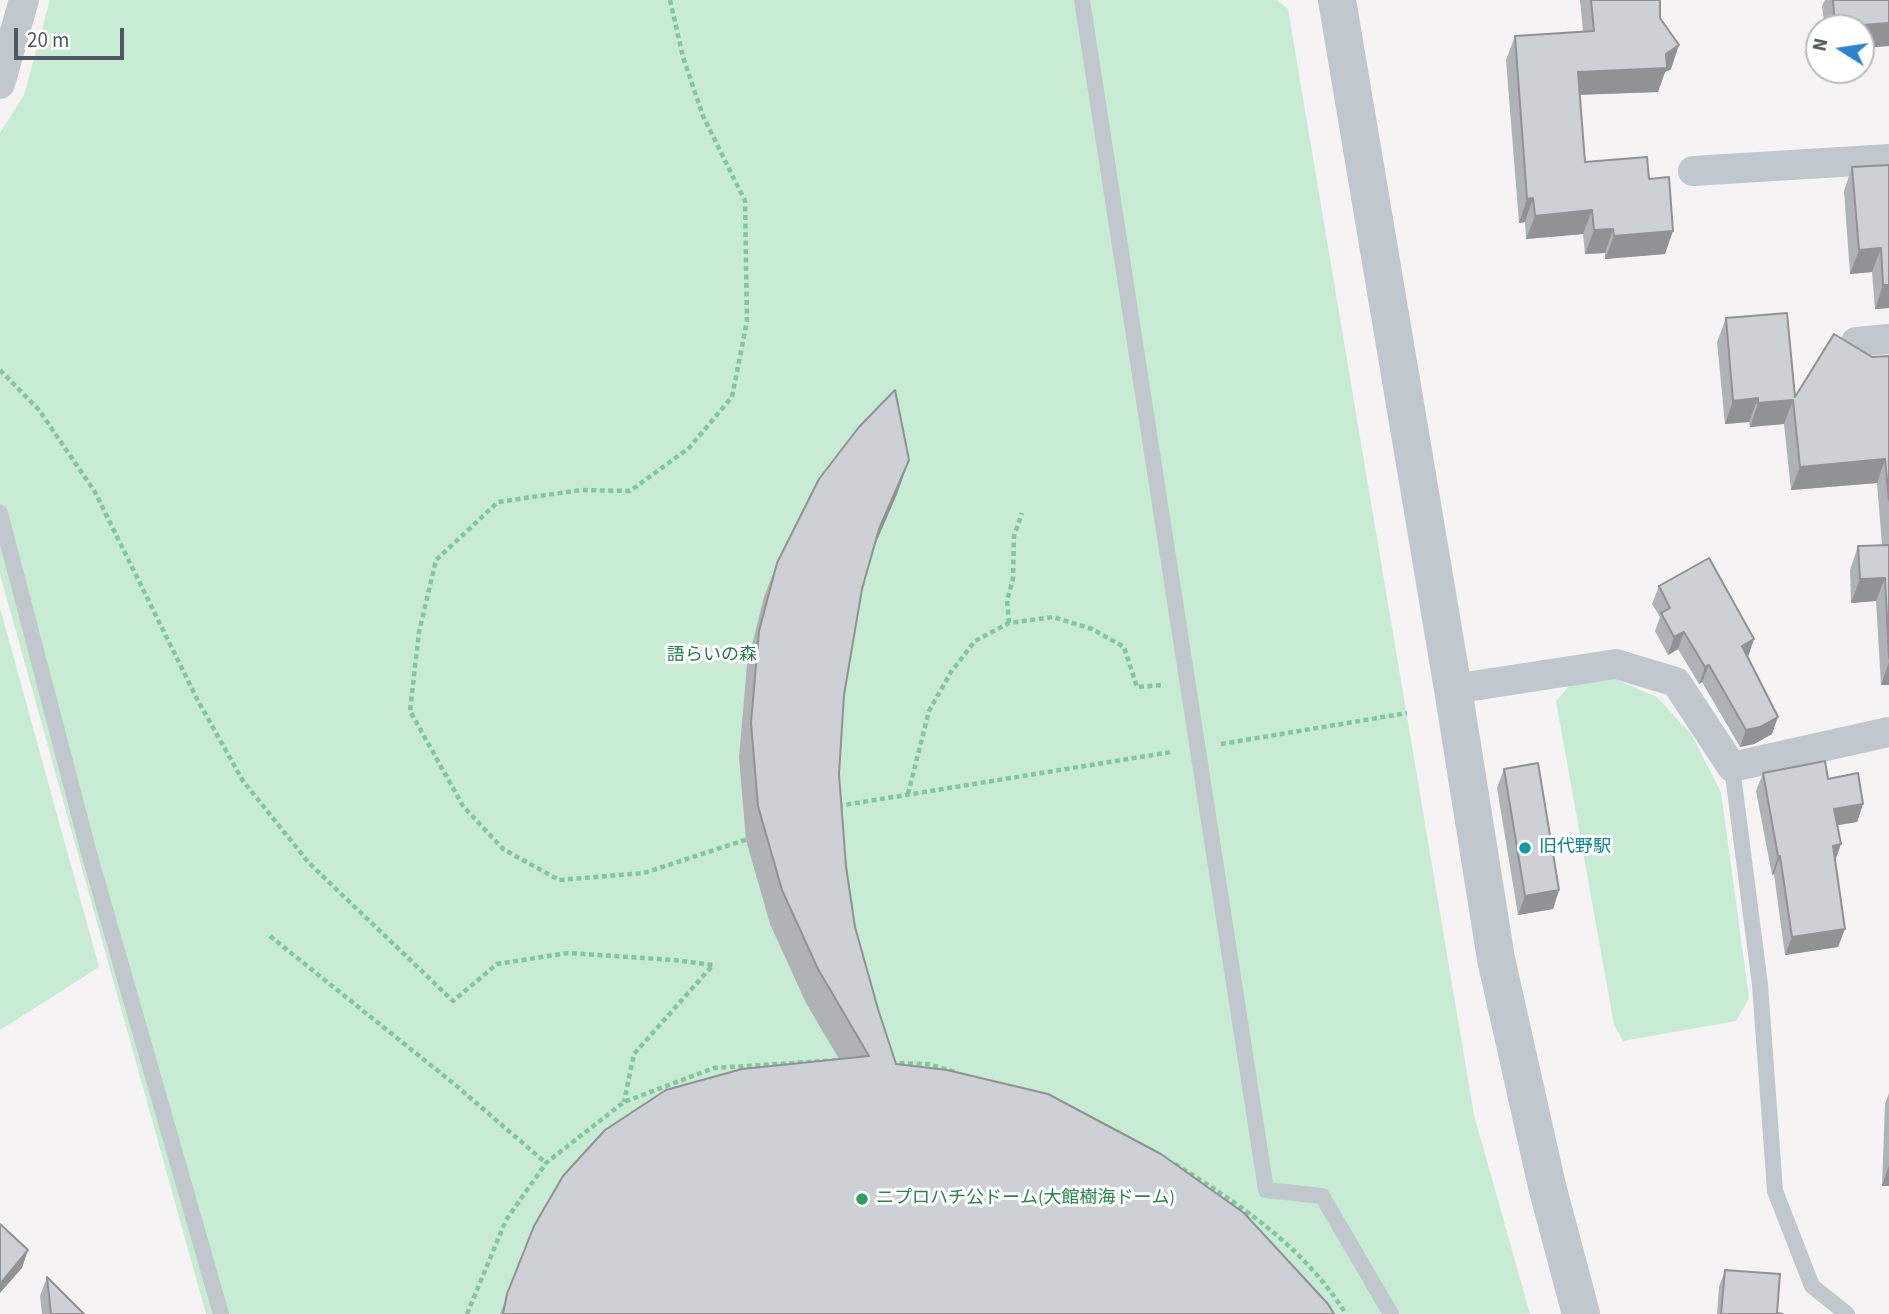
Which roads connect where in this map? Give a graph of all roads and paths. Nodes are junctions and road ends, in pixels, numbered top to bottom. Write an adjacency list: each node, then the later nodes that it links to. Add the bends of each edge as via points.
1 (24, 0): 5 (street)
2 (670, 0): 22 (path, via 703,117 745,201 747,320 732,397 689,448 630,491 581,490 498,502 436,560 419,632 410,711 463,806 503,849 559,880 643,873)
3 (1082, 0): 14 (lane)
4 (1337, 0): 15 (street)
5 (0, 85)
6 (1889, 159): 7 (street)
7 (1693, 171)
8 (1889, 339): 9 (street)
9 (1856, 342)
10 (0, 370): 27 (path, via 39,410 95,492 197,699 243,781 309,863 453,1001 497,964 568,953 713,965 634,1054)
11 (0, 513): 30 (lane, via 89,853)
12 (1022, 513): 13 (path, via 1014,536)
13 (1009, 623): 14 (path, via 1053,617 1092,629 1124,647 1137,687); 20 (path, via 975,641 951,672 929,711)
14 (1188, 683): 18 (lane)
15 (1453, 689): 19 (street, via 1616,664 1676,682); 34 (street, via 1496,959)
16 (1407, 713): 18 (path)
17 (1889, 732): 19 (street)
18 (1198, 747): 20 (path); 33 (lane, via 1266,1190 1322,1196)
19 (1732, 767): 35 (lane, via 1760,985 1775,1191 1812,1286)
20 (908, 794): 21 (path)
21 (826, 808)
22 (757, 836)
23 (270, 936): 29 (path)
24 (845, 1060): 27 (path, via 714,1068)
25 (887, 1062): 26 (path, via 928,1065)
26 (967, 1076)
27 (624, 1101): 29 (path)
28 (1165, 1158): 32 (path, via 1280,1236 1329,1286)
29 (546, 1163): 31 (path, via 506,1220)
30 (221, 1314)
31 (467, 1314)
32 (1346, 1314)
33 (1391, 1314)
34 (1581, 1314)
35 (1847, 1314)

